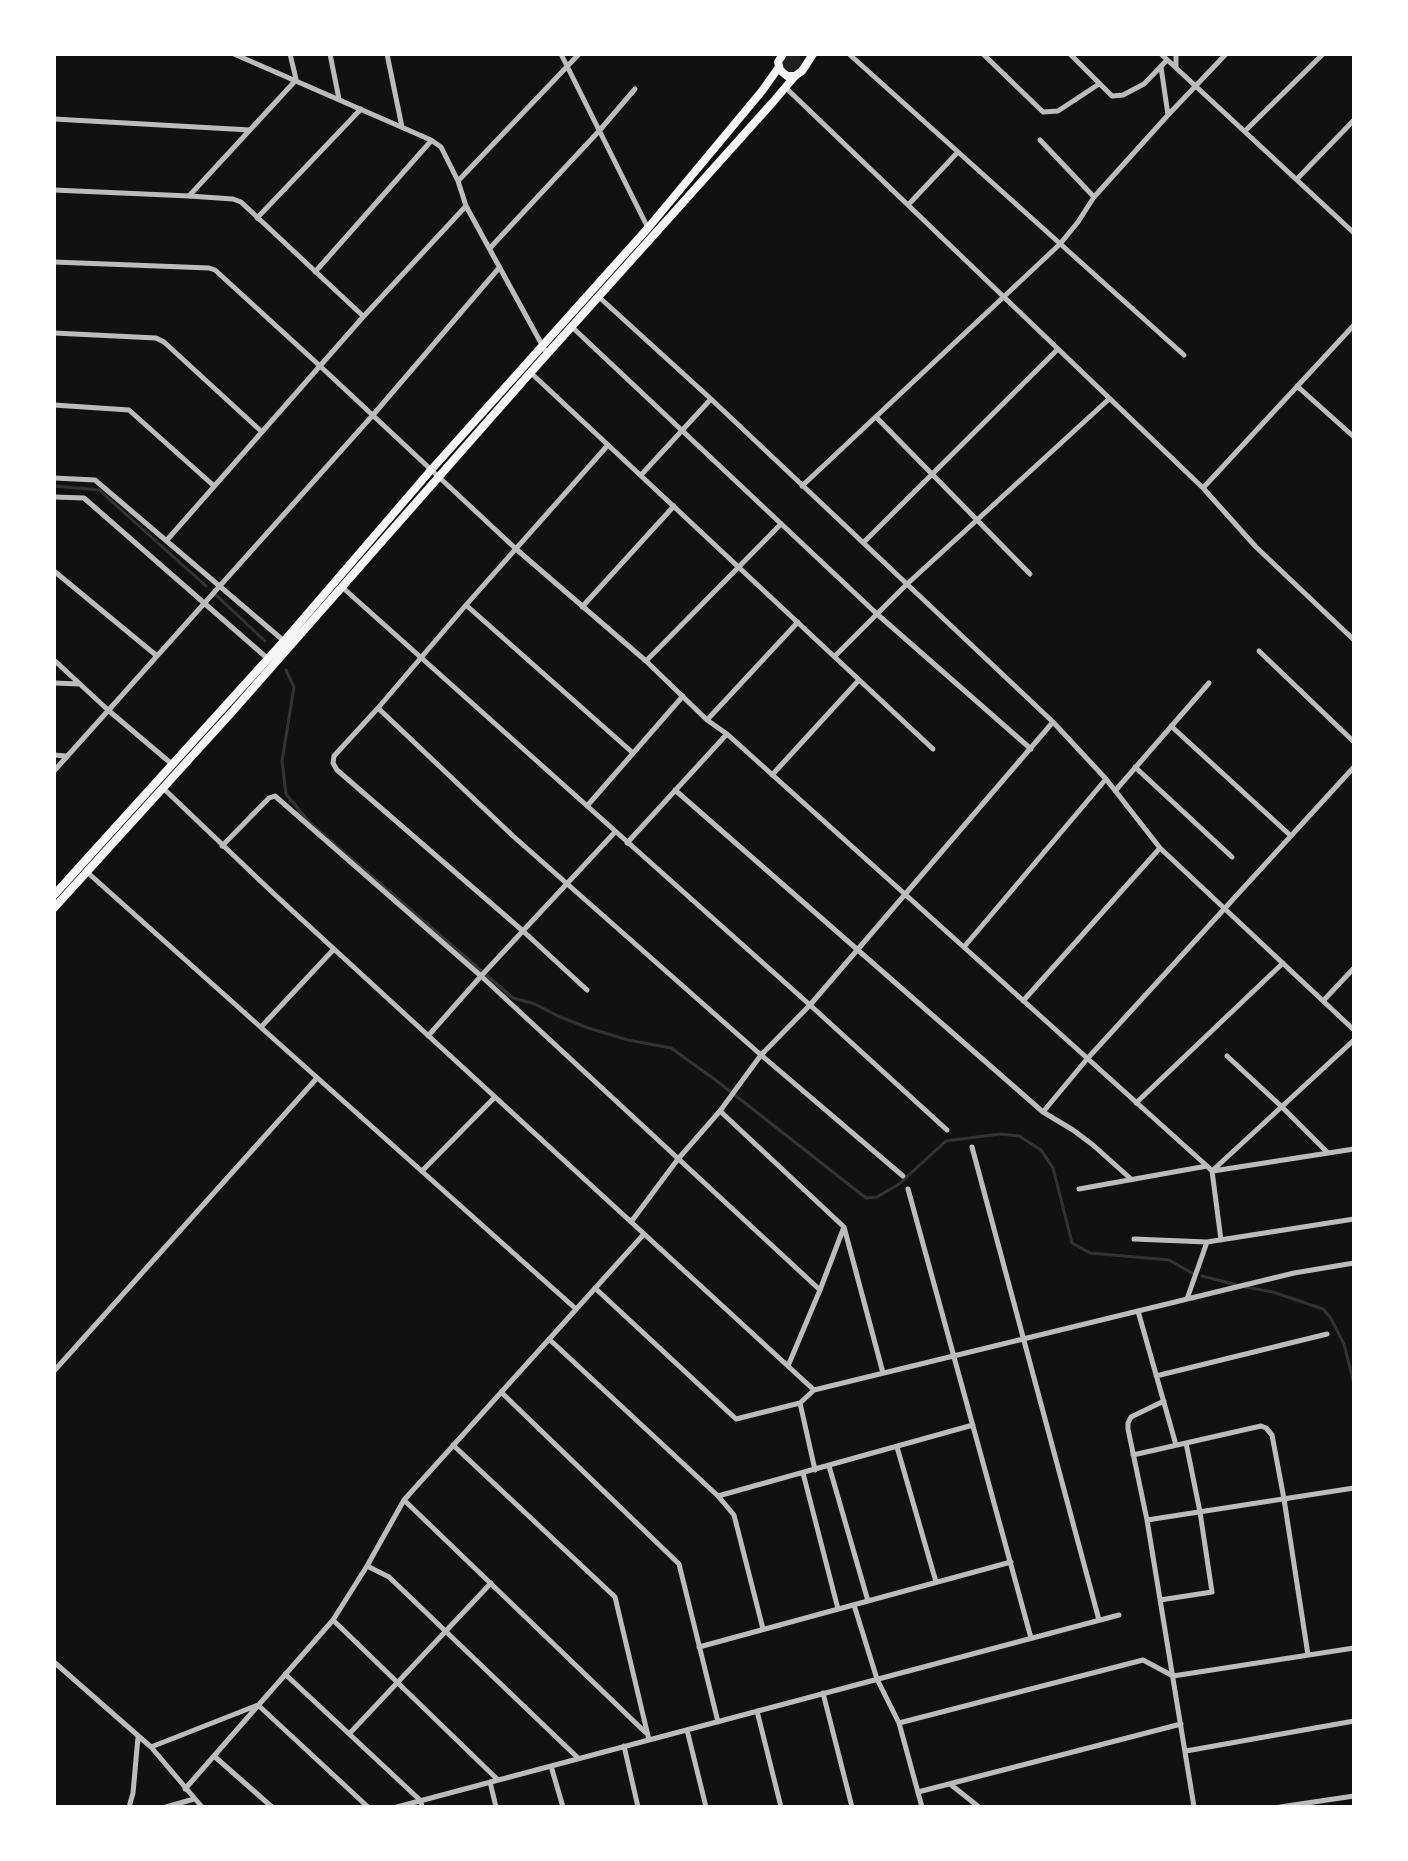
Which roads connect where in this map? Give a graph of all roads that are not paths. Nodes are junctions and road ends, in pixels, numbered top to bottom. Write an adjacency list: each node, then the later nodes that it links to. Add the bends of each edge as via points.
1 (234, 54): 24 (street)
2 (290, 54): 24 (street)
3 (330, 54): 29 (street)
4 (387, 54): 34 (street)
5 (561, 54): 18 (street)
6 (579, 54): 18 (street)
7 (783, 54): 20 (highway)
8 (799, 54): 21 (highway)
9 (813, 54): 21 (highway)
10 (849, 54): 40 (street)
11 (983, 54): 25 (street, via 1043,112 1058,111)
12 (1070, 54): 25 (street)
13 (1161, 54): 17 (street)
14 (1176, 54): 22 (street)
15 (1226, 54): 26 (street)
16 (1323, 54): 37 (street)
17 (1167, 60): 19 (street); 22 (street)
18 (568, 66): 36 (street); 42 (street)
19 (1161, 66): 25 (street, via 1123,95 1112,96); 31 (street)
20 (779, 67): 23 (highway); 49 (highway)
21 (804, 67): 23 (highway)
22 (1176, 68): 26 (street)
23 (795, 76): 27 (highway)
24 (296, 80): 29 (street); 35 (street)
25 (1099, 84)
26 (1196, 85): 31 (street); 37 (street)
27 (786, 88): 46 (street); 56 (highway)
28 (635, 89): 36 (street)
29 (340, 100): 30 (street)
30 (361, 109): 34 (street); 48 (street)
31 (1168, 115): 45 (street)
32 (54, 119): 35 (street)
33 (1354, 120): 41 (street)
34 (402, 127): 38 (street)
35 (250, 130): 44 (street)
36 (599, 131): 49 (street); 52 (street)
37 (1245, 131): 41 (street)
38 (431, 140): 42 (street, via 441,147); 55 (street)
39 (1040, 140): 45 (street)
40 (958, 152): 46 (street); 51 (street)
41 (1297, 179): 50 (street)
42 (458, 181): 47 (street)
43 (54, 190): 44 (street)
44 (189, 196): 48 (street, via 233,199)
45 (1094, 197): 51 (street)
46 (908, 205): 57 (street)
47 (466, 206): 52 (street); 58 (street)
48 (257, 218): 55 (street)
49 (648, 228): 63 (highway)
50 (1354, 233)
51 (1060, 244): 57 (street); 64 (street)
52 (490, 248): 54 (street)
53 (54, 262): 65 (street, via 215,270)
54 (499, 268): 63 (street); 71 (street)
55 (315, 272): 58 (street)
56 (599, 297): 59 (highway); 68 (street)
57 (1004, 297): 62 (street); 72 (street)
58 (363, 317): 65 (street)
59 (572, 327): 63 (highway); 73 (street)
60 (1352, 330): 67 (street)
61 (54, 333): 74 (street, via 156,338)
62 (1058, 349): 69 (street); 79 (street)
63 (544, 350): 66 (highway)
64 (1184, 355)
65 (320, 366): 71 (street); 74 (street)
66 (527, 369): 76 (street); 77 (highway)
67 (1297, 386): 75 (street); 83 (street)
68 (711, 399): 73 (street); 82 (street)
69 (1109, 399): 83 (street); 86 (street)
70 (54, 405): 81 (street, via 129,410)
71 (373, 415): 77 (street); 95 (street)
72 (876, 417): 79 (street); 82 (street)
73 (682, 430): 78 (street); 87 (street)
74 (262, 432): 81 (street)
75 (1354, 437)
76 (608, 445): 78 (street); 90 (street)
77 (434, 474): 90 (street); 96 (highway); 103 (highway)
78 (641, 475): 85 (street)
79 (932, 475): 86 (street); 89 (street)
80 (54, 478): 88 (street, via 95,480)
81 (214, 486): 88 (street)
82 (802, 486): 89 (street)
83 (1203, 488): 102 (street)
84 (54, 497): 97 (street, via 84,498)
85 (674, 506): 91 (street); 99 (street)
86 (976, 519): 93 (street); 94 (street)
87 (781, 524): 91 (street); 100 (street)
88 (167, 540): 95 (street)
89 (864, 542): 94 (street)
90 (516, 549): 98 (street); 99 (street)
91 (739, 567): 101 (street); 110 (street)
92 (54, 571): 105 (street)
93 (1030, 574)
94 (906, 585): 100 (street); 119 (street)
95 (220, 586): 97 (street); 103 (street)
96 (342, 587): 107 (street); 128 (highway)
97 (204, 603): 105 (street); 108 (street)
98 (466, 605): 107 (street); 125 (street)
99 (582, 607): 110 (street)
100 (877, 614): 106 (street); 124 (street)
101 (798, 622): 106 (street); 118 (street)
102 (1354, 640)
103 (284, 641): 108 (highway)
104 (1259, 651): 122 (street)
105 (157, 656): 117 (street)
106 (835, 656): 111 (street)
107 (421, 657): 116 (street); 137 (street)
108 (267, 658): 128 (highway)
109 (54, 660): 114 (street)
110 (646, 661): 115 (street)
111 (859, 680): 123 (street); 132 (street)
112 (54, 683): 114 (street)
113 (1209, 683): 120 (street)
114 (80, 684): 117 (street)
115 (683, 696): 118 (street); 125 (street)
116 (378, 708): 145 (street); 150 (street, via 334,756 337,770)
117 (108, 710): 127 (street); 128 (street)
118 (707, 720): 121 (street)
119 (1053, 722): 124 (street); 133 (street)
120 (1171, 726): 129 (street); 139 (street)
121 (727, 734): 132 (street); 135 (street)
122 (1354, 742)
123 (933, 749)
124 (1031, 749): 146 (street)
125 (633, 753): 137 (street)
126 (54, 755): 127 (street)
127 (67, 756): 131 (street)
128 (176, 767): 134 (highway)
129 (1135, 767): 136 (street); 143 (street)
130 (1354, 767): 139 (street)
131 (54, 771)
132 (772, 775): 146 (street)
133 (1106, 779): 136 (street); 151 (street)
134 (160, 785): 141 (street); 144 (highway); 147 (highway)
135 (675, 790): 140 (street); 153 (street)
136 (1115, 791): 142 (street)
137 (587, 806): 138 (street)
138 (615, 832): 140 (street); 145 (street)
139 (1291, 836): 149 (street)
140 (627, 843): 160 (street)
141 (222, 846): 152 (street); 156 (street, via 275,796)
142 (1160, 848): 149 (street); 158 (street)
143 (1232, 857)
144 (87, 872): 148 (highway); 161 (street)
145 (567, 884): 150 (street); 165 (street)
146 (905, 894): 151 (street); 153 (street)
147 (54, 895)
148 (54, 908)
149 (1224, 908): 154 (street); 167 (street)
150 (523, 931): 156 (street); 157 (street)
151 (964, 947): 158 (street)
152 (334, 949): 161 (street); 163 (street)
153 (857, 951): 160 (street); 173 (street)
154 (1283, 963): 159 (street); 170 (street)
155 (1354, 968): 159 (street)
156 (481, 976): 163 (street); 178 (street)
157 (587, 990)
158 (1023, 1001): 167 (street)
159 (1323, 1001): 162 (street)
160 (810, 1005): 165 (street); 174 (street)
161 (261, 1027): 168 (street)
162 (1354, 1030)
163 (428, 1036): 169 (street)
164 (1354, 1040): 171 (street)
165 (761, 1055): 172 (street); 181 (street)
166 (1227, 1056): 171 (street)
167 (1087, 1059): 170 (street); 173 (street)
168 (317, 1078): 180 (street); 203 (street)
169 (495, 1097): 180 (street); 186 (street)
170 (1136, 1103): 179 (street)
171 (1282, 1107): 177 (street); 179 (street)
172 (720, 1111): 178 (street); 187 (street)
173 (1043, 1112): 182 (street, via 1093,1145)
174 (947, 1130)
175 (972, 1147): 200 (street)
176 (1354, 1149): 177 (street)
177 (1328, 1154): 179 (street)
178 (678, 1159): 186 (street); 194 (street)
179 (1209, 1169): 182 (street); 190 (street)
180 (422, 1171): 196 (street)
181 (903, 1176)
182 (1131, 1179): 184 (street)
183 (908, 1189): 201 (street)
184 (1079, 1189)
185 (1354, 1219): 190 (street)
186 (631, 1222): 188 (street)
187 (844, 1227): 194 (street); 204 (street)
188 (644, 1234): 193 (street); 202 (street)
189 (1134, 1239): 191 (street)
190 (1221, 1240): 191 (street)
191 (1207, 1242): 195 (street)
192 (1354, 1263): 195 (street)
193 (595, 1288): 196 (street); 209 (street, via 736,1419)
194 (820, 1290): 202 (street)
195 (1187, 1299): 197 (street)
196 (576, 1309): 199 (street)
197 (1138, 1311): 200 (street); 205 (street)
198 (1327, 1334): 205 (street)
199 (549, 1339): 207 (street); 220 (street)
200 (1024, 1339): 201 (street); 235 (street)
201 (954, 1356): 204 (street); 210 (street)
202 (788, 1366): 206 (street)
203 (54, 1371)
204 (883, 1373): 206 (street)
205 (1156, 1376): 208 (street)
206 (814, 1390): 209 (street)
207 (501, 1392): 212 (street); 239 (street, via 679,1564)
208 (1164, 1401): 213 (street); 215 (street, via 1131,1417)
209 (800, 1403): 217 (street)
210 (973, 1425): 214 (street); 225 (street)
211 (1186, 1443): 213 (street); 221 (street, via 1266,1428 1272,1435); 223 (street)
212 (453, 1445): 222 (street); 257 (street, via 615,1597)
213 (1176, 1445): 215 (street)
214 (897, 1447): 216 (street); 227 (street)
215 (1133, 1455): 224 (street)
216 (829, 1466): 217 (street); 230 (street)
217 (815, 1470): 218 (street)
218 (803, 1473): 220 (street); 232 (street)
219 (1354, 1488): 221 (street)
220 (718, 1496): 236 (street, via 734,1515)
221 (1284, 1499): 223 (street); 241 (street)
222 (404, 1500): 226 (street); 228 (street)
223 (1200, 1512): 224 (street); 229 (street, via 1212,1592)
224 (1147, 1520): 229 (street)
225 (1011, 1562): 227 (street); 238 (street)
226 (367, 1566): 234 (street); 237 (street, via 389,1577)
227 (936, 1582): 230 (street)
228 (491, 1583): 237 (street); 257 (street)
229 (1160, 1600): 244 (street)
230 (868, 1601): 231 (street)
231 (854, 1605): 232 (street); 245 (street)
232 (838, 1609): 236 (street)
233 (1119, 1615): 235 (street)
234 (333, 1620): 243 (street); 246 (street)
235 (1099, 1620): 238 (street)
236 (763, 1629): 239 (street)
237 (446, 1632): 246 (street); 262 (street)
238 (1031, 1638): 245 (street)
239 (699, 1647): 251 (street)
240 (1354, 1648): 241 (street)
241 (1308, 1655): 244 (street)
242 (54, 1662): 256 (street)
243 (285, 1674): 248 (street); 255 (street)
244 (1173, 1676): 252 (street, via 1143,1660); 253 (street)
245 (877, 1679): 247 (street); 252 (street)
246 (397, 1682): 255 (street); 264 (street)
247 (823, 1693): 249 (street); 281 (street)
248 (258, 1705): 259 (street); 261 (street); 274 (street)
249 (757, 1711): 251 (street); 280 (street)
250 (1354, 1721): 260 (street)
251 (718, 1722): 254 (street)
252 (899, 1723): 267 (street)
253 (1181, 1724): 260 (street); 265 (street)
254 (687, 1730): 257 (street); 279 (street)
255 (350, 1733): 270 (street)
256 (138, 1736): 259 (street); 271 (street)
257 (648, 1737): 258 (street)
258 (624, 1746): 262 (street); 278 (street)
259 (151, 1747): 266 (street)
260 (1185, 1751): 284 (street)
261 (214, 1756): 266 (street); 273 (street)
262 (579, 1758): 263 (street)
263 (551, 1766): 264 (street); 277 (street)
264 (494, 1781): 270 (street); 276 (street)
265 (949, 1784): 267 (street); 283 (street)
266 (185, 1789): 269 (street)
267 (918, 1792): 282 (street)
268 (1354, 1796): 285 (street)
269 (198, 1804): 272 (street)
270 (421, 1804): 275 (street)
271 (129, 1807)
272 (166, 1807)
273 (272, 1807)
274 (368, 1807)
275 (397, 1807)
276 (496, 1807)
277 (563, 1807)
278 (638, 1807)
279 (706, 1807)
280 (781, 1807)
281 (852, 1807)
282 (922, 1807)
283 (979, 1807)
284 (1194, 1807)
285 (1280, 1807)

